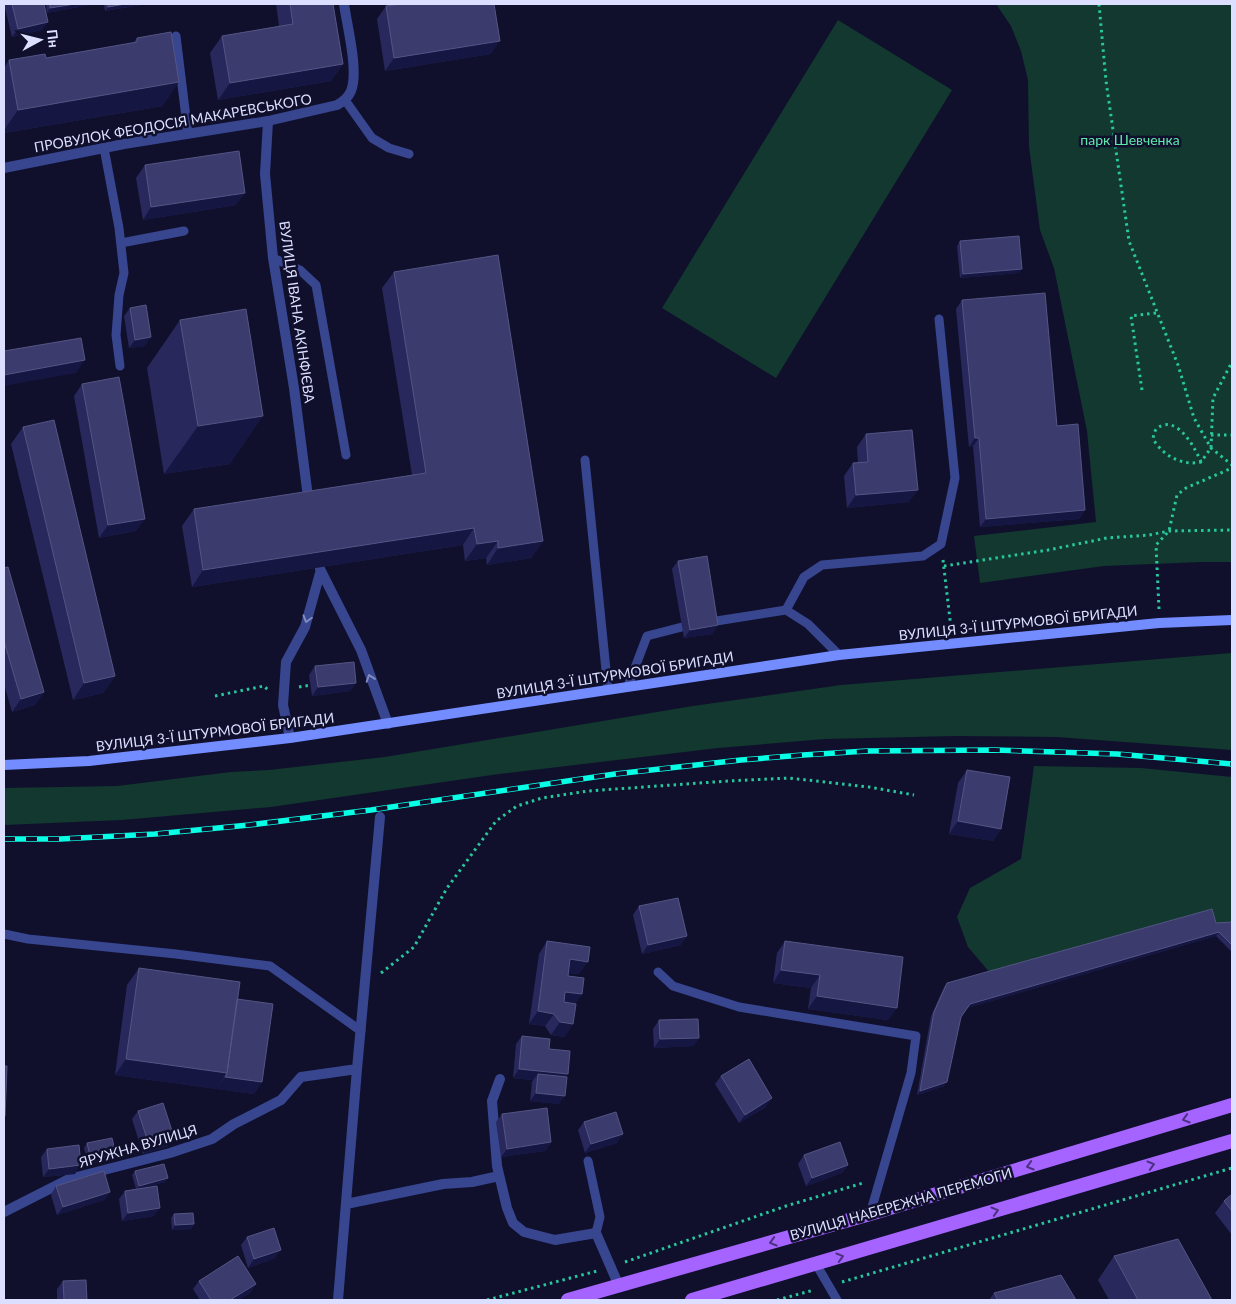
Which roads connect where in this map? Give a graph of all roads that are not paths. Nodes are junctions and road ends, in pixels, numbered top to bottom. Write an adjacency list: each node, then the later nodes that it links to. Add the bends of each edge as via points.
1 (344, 4): 3 (street, via 354,79)
2 (176, 36): 5 (lane)
3 (345, 100): 4 (street, ПРОВУЛОК ФЕОДОСІЯ МАКАРЕВСЬКОГО, via 330,108); 7 (lane, via 372,138)
4 (268, 121): 5 (street, ПРОВУЛОК ФЕОДОСІЯ МАКАРЕВСЬКОГО); 11 (street, ВУЛИЦЯ ІВАНА АКІНФІЄВА, via 265,174)
5 (188, 134): 6 (street, ПРОВУЛОК ФЕОДОСІЯ МАКАРЕВСЬКОГО)
6 (104, 148): 8 (street, ПРОВУЛОК ФЕОДОСІЯ МАКАРЕВСЬКОГО); 10 (lane)
7 (409, 154)
8 (4, 168)
9 (184, 231): 10 (lane)
10 (121, 243): 13 (lane, via 124,273 116,335)
11 (273, 258): 14 (lane, via 300,270 316,285); 16 (street, ВУЛИЦЯ ІВАНА АКІНФІЄВА)
12 (939, 319): 17 (lane, via 955,478 940,544 923,556 822,565 804,577)
13 (120, 366)
14 (346, 455)
15 (585, 460): 23 (lane)
16 (310, 510)
17 (786, 610): 19 (lane); 21 (lane, via 808,624)
18 (1232, 620): 21 (main road, ВУЛИЦЯ 3-Ї ШТУРМОВОЇ БРИГАДИ, via 1159,623)
19 (710, 622)
20 (682, 627): 22 (lane, via 647,636)
21 (839, 655): 22 (main road, ВУЛИЦЯ 3-Ї ШТУРМОВОЇ БРИГАДИ)
22 (628, 686): 23 (main road, ВУЛИЦЯ 3-Ї ШТУРМОВОЇ БРИГАДИ)
23 (608, 690): 24 (main road, ВУЛИЦЯ 3-Ї ШТУРМОВОЇ БРИГАДИ)
24 (388, 724): 25 (main road, ВУЛИЦЯ 3-Ї ШТУРМОВОЇ БРИГАДИ); 25 (street, one-way to 25, via 361,650 319,566 305,627 286,662 283,705)
25 (290, 738): 26 (main road, ВУЛИЦЯ 3-Ї ШТУРМОВОЇ БРИГАДИ, via 89,762)
26 (4, 764)
27 (380, 818): 30 (street)
28 (4, 934): 30 (lane, via 270,966)
29 (658, 972): 39 (lane, via 673,986 739,1007 916,1036 911,1074)
30 (361, 1031): 31 (street)
31 (357, 1069): 37 (street); 38 (street, ЯРУЖНА ВУЛИЦЯ, via 301,1077 281,1100 212,1139 69,1179)
32 (500, 1079): 36 (street, via 492,1101)
33 (1232, 1105): 39 (main road, ВУЛИЦЯ НАБЕРЕЖНА ПЕРЕМОГИ, one-way to 39)
34 (1232, 1141): 41 (main road, one-way to 34)
35 (588, 1161): 40 (lane, via 600,1217)
36 (499, 1176): 37 (street); 40 (street, via 513,1223 524,1232 555,1240)
37 (346, 1204): 43 (street)
38 (4, 1212)
39 (870, 1214): 42 (main road, ВУЛИЦЯ НАБЕРЕЖНА ПЕРЕМОГИ, one-way to 42)
40 (596, 1233): 42 (street)
41 (816, 1264): 45 (main road); 46 (lane)
42 (619, 1286): 44 (main road, ВУЛИЦЯ НАБЕРЕЖНА ПЕРЕМОГИ)
43 (338, 1300)
44 (568, 1300)
45 (692, 1300)
46 (836, 1300)

